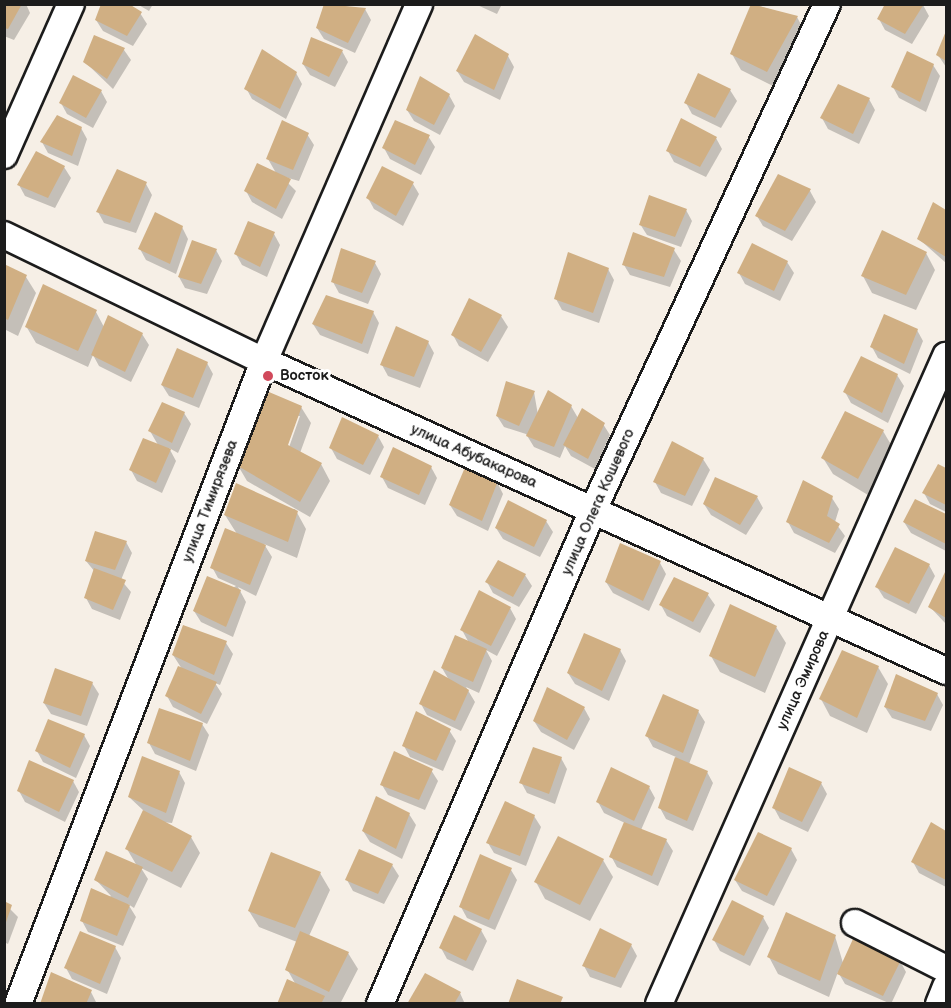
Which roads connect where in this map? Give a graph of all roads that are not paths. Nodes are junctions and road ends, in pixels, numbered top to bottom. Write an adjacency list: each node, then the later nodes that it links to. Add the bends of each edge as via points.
1 (71, 4): 4 (street)
2 (419, 4): 7 (street, улица Тимирязева)
3 (827, 4): 8 (street, улица Олега Кошевого)
4 (4, 155)
5 (4, 235): 7 (street, улица Абубакарова)
6 (946, 356): 9 (street, улица Эмирова)
7 (264, 360): 8 (street, улица Абубакарова); 14 (street, улица Тимирязева)
8 (593, 510): 9 (street, улица Абубакарова); 15 (street, улица Олега Кошевого)
9 (832, 615): 10 (street, улица Абубакарова); 16 (street, улица Эмирова)
10 (946, 671)
11 (855, 923): 12 (street)
12 (946, 969)
13 (946, 987): 17 (street)
14 (18, 1004)
15 (380, 1004)
16 (659, 1004)
17 (939, 1004)

